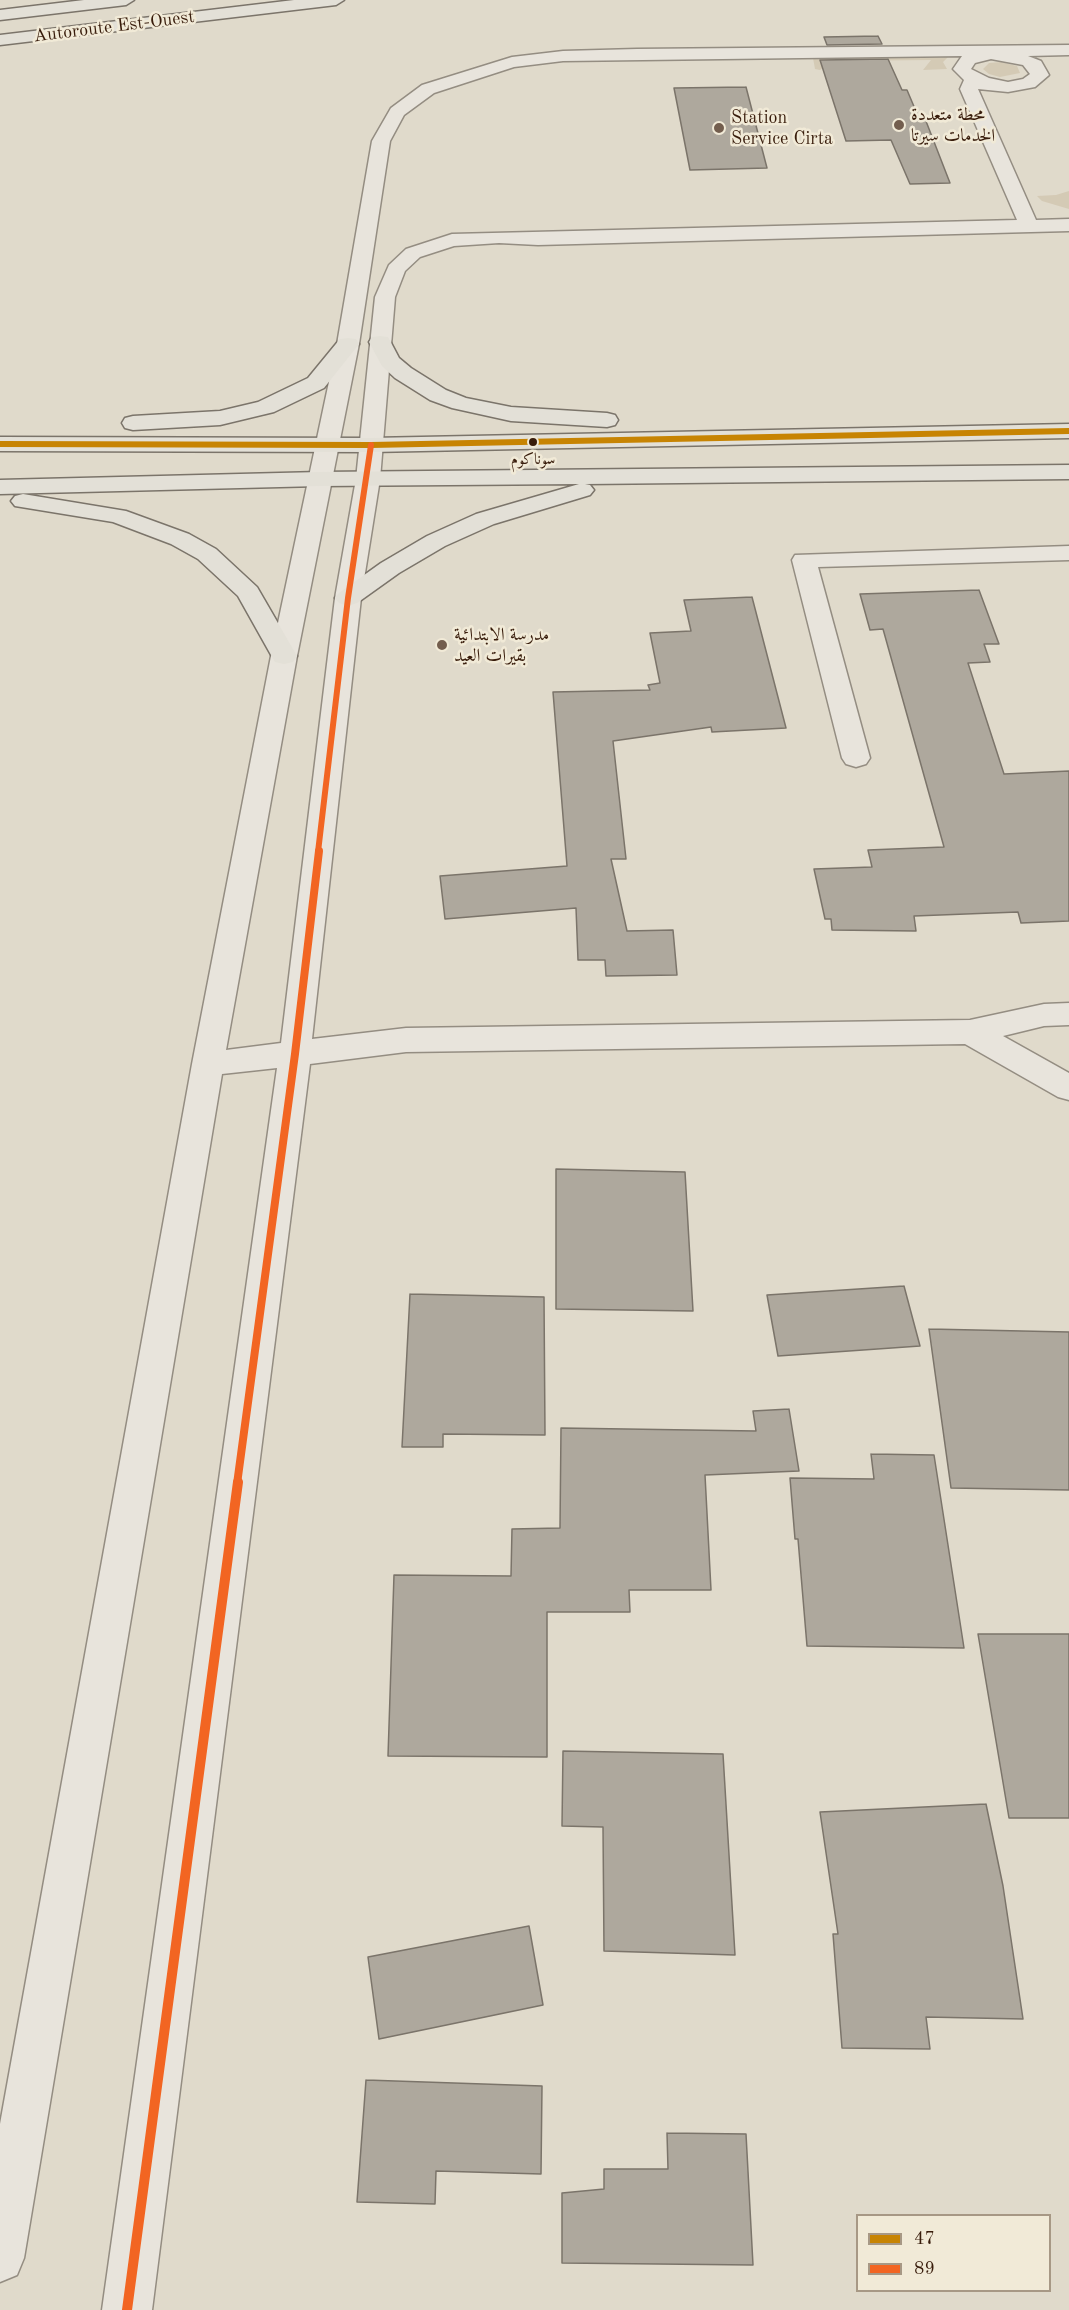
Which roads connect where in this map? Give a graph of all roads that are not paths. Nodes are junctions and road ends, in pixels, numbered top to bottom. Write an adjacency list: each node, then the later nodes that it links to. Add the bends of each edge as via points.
1 (126, 0): 3 (highway, Autoroute Est-Ouest)
2 (336, 0): 4 (highway, Autoroute Est-Ouest)
3 (0, 15)
4 (0, 40)
5 (1069, 50): 6 (street)
6 (1030, 52): 7 (street); 8 (street); 9 (street, via 1040,75 1036,80 1008,87)
7 (971, 53): 9 (street, via 962,69); 13 (street, via 563,56 512,62 428,89 397,112 381,141)
8 (1069, 61)
9 (974, 80): 11 (street, via 969,89)
10 (1069, 225): 11 (street)
11 (1029, 226): 12 (street, via 452,240 413,253 396,269 385,297)
12 (380, 342): 16 (highway, via 390,361 418,384 438,395 484,409); 19 (street)
13 (348, 344): 14 (highway, via 316,383 285,400 244,414 195,421); 18 (street)
14 (0, 428)
15 (1069, 430): 16 (highway)
16 (791, 435): 19 (highway)
17 (0, 444): 18 (highway)
18 (326, 445): 19 (highway); 22 (street)
19 (370, 462): 21 (highway); 22 (highway); 26 (street)
20 (1069, 472): 21 (highway)
21 (650, 477): 26 (highway, via 571,493 485,519 390,567)
22 (320, 479): 23 (highway); 27 (street)
23 (0, 487)
24 (0, 497): 27 (highway, via 118,516 180,538 207,554 248,591)
25 (1069, 553): 28 (street, via 804,560)
26 (348, 598): 31 (street)
27 (284, 656): 32 (street)
28 (856, 758)
29 (1069, 1014): 30 (street, via 1044,1015)
30 (970, 1032): 31 (street, via 406,1040); 33 (street)
31 (295, 1054): 32 (street); 35 (street)
32 (208, 1064): 34 (street)
33 (1069, 1088)
34 (0, 2258)
35 (127, 2310)

